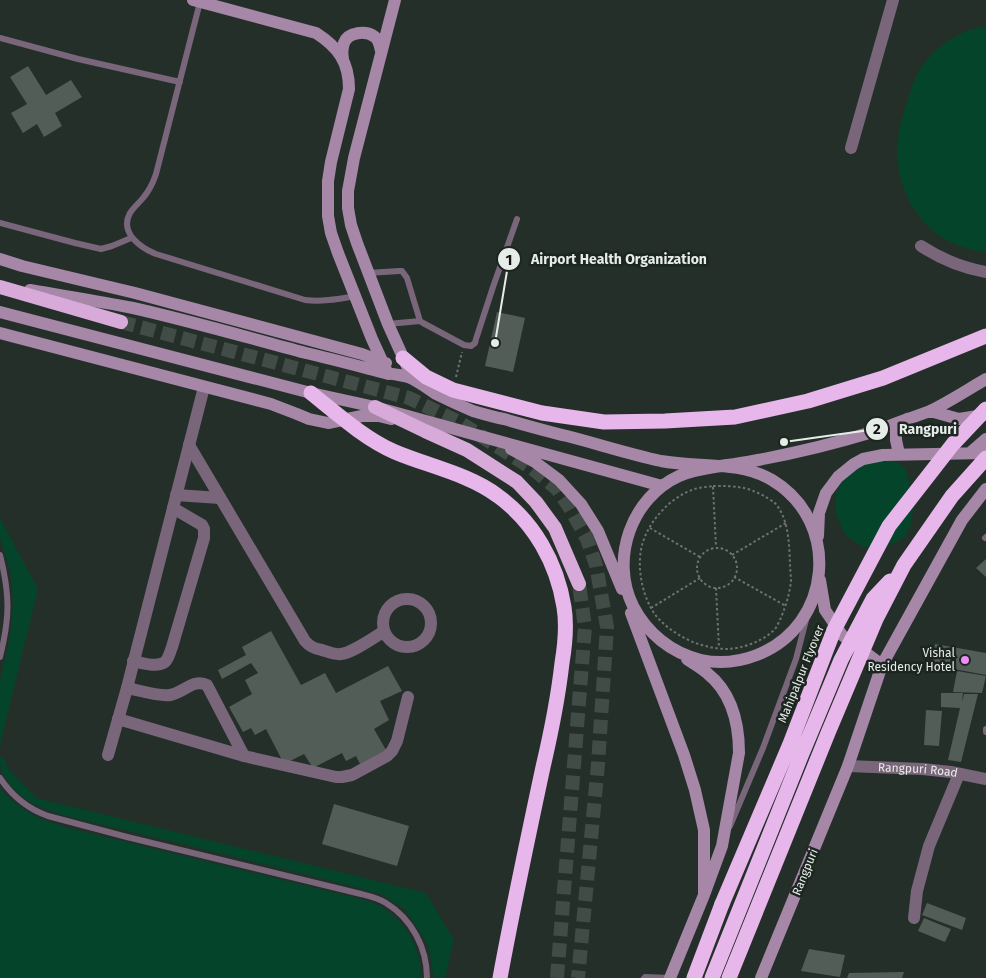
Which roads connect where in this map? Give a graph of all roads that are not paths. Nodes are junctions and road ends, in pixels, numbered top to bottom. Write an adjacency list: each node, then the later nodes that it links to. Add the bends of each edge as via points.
1 (395, 0): 5 (main road)
2 (893, 0): 8 (street)
3 (196, 1): 6 (main road, via 316,33 335,47); 7 (lane)
4 (0, 38): 7 (lane)
5 (381, 51): 6 (main road, via 375,37 353,34 344,42); 14 (main road, via 348,191 351,225)
6 (342, 59): 17 (main road, via 349,89 331,162 328,216 338,253)
7 (180, 82): 11 (lane, via 151,188 127,220)
8 (851, 148)
9 (517, 219): 19 (lane, via 475,343 464,345)
10 (0, 223): 11 (lane, via 101,249)
11 (131, 238): 17 (lane, via 145,250 156,254 305,300)
12 (921, 246): 15 (street, via 969,269)
13 (0, 259): 24 (main road)
14 (368, 272): 19 (lane, via 402,272 407,278); 21 (main road)
15 (986, 272)
16 (0, 286): 20 (highway); 26 (main road, via 132,308)
17 (356, 296): 24 (main road)
18 (0, 312): 29 (main road)
19 (420, 320): 21 (lane)
20 (121, 322)
21 (388, 324): 25 (main road)
22 (0, 333): 28 (main road)
23 (986, 336): 25 (highway, via 882,378 808,401 735,417 665,421 604,422 542,413 453,390)
24 (382, 361): 25 (main road); 26 (main road)
25 (408, 369): 26 (main road); 44 (main road, via 437,394 476,412 664,461)
26 (388, 374)
27 (986, 379): 32 (main road)
28 (204, 387): 34 (main road, via 271,404 309,419 328,423); 39 (street)
29 (311, 393): 30 (main road); 34 (highway)
30 (375, 407): 35 (highway); 37 (main road)
31 (986, 409): 77 (highway, Mahipalpur Flyover, bridge, via 953,444 889,526 834,630)
32 (930, 411): 33 (main road, via 959,419); 36 (main road)
33 (986, 415)
34 (345, 420): 35 (main road, via 379,416); 74 (highway, via 393,451 481,484 500,496 531,528 543,546 560,587 565,631 559,695)
35 (407, 422): 54 (highway, via 467,450 517,482 555,528)
36 (896, 424): 42 (main road); 44 (main road, via 778,456)
37 (488, 438): 45 (main road); 71 (main road, via 535,462 559,480 581,504 598,531 695,790 704,830)
38 (986, 439): 40 (main road)
39 (189, 444): 47 (street); 48 (street)
40 (971, 452): 41 (main road); 42 (main road)
41 (986, 453)
42 (899, 454): 50 (main road, via 863,459 831,484 822,503)
43 (986, 458): 52 (highway, bridge, via 952,496)
44 (721, 466): 45 (main road, via 684,474); 50 (main road, via 754,472 783,488 805,513)
45 (662, 486): 57 (main road, via 634,520 623,563 630,600 652,633)
46 (986, 488): 60 (main road, Rangpuri, via 962,520)
47 (176, 495): 48 (street); 49 (street)
48 (220, 498): 56 (street, via 309,646 341,654)
49 (173, 508): 59 (street); 59 (street, via 202,525 204,538 168,657 165,662 155,665)
50 (817, 544): 53 (main road)
51 (0, 555): 58 (lane, via 8,599)
52 (904, 566): 78 (highway, bridge, via 873,599 841,660); 79 (highway, bridge, via 876,620 828,733)
53 (819, 576): 55 (main road); 60 (main road, via 825,610 842,635)
54 (579, 584)
55 (810, 607): 57 (main road, via 791,633 778,644 749,658 717,662 701,660); 70 (lane, via 796,659)
56 (383, 632)
57 (671, 648): 70 (main road, via 708,673 718,684 737,724 739,753)
58 (0, 657)
59 (133, 661): 61 (street)
60 (882, 665): 66 (main road, Rangpuri)
61 (127, 688): 63 (street); 65 (street, via 165,695 178,693 195,683 207,685)
62 (408, 697): 65 (street, via 397,741 390,753 346,777)
63 (118, 719): 64 (street); 65 (street)
64 (108, 755)
65 (244, 756)
66 (848, 766): 67 (street, Rangpuri Road); 80 (main road, Rangpuri)
67 (959, 774): 69 (street, Rangpuri Road); 72 (street, via 929,846 917,891)
68 (0, 778): 73 (lane, via 26,806 48,816 385,902 417,935 425,958)
69 (986, 780)
70 (722, 846): 71 (main road)
71 (704, 895): 76 (main road)
72 (914, 918)
73 (427, 978)
74 (500, 978)
75 (644, 978): 76 (lane)
76 (670, 978)
77 (694, 978)
78 (712, 978)
79 (729, 978)
80 (761, 978)

